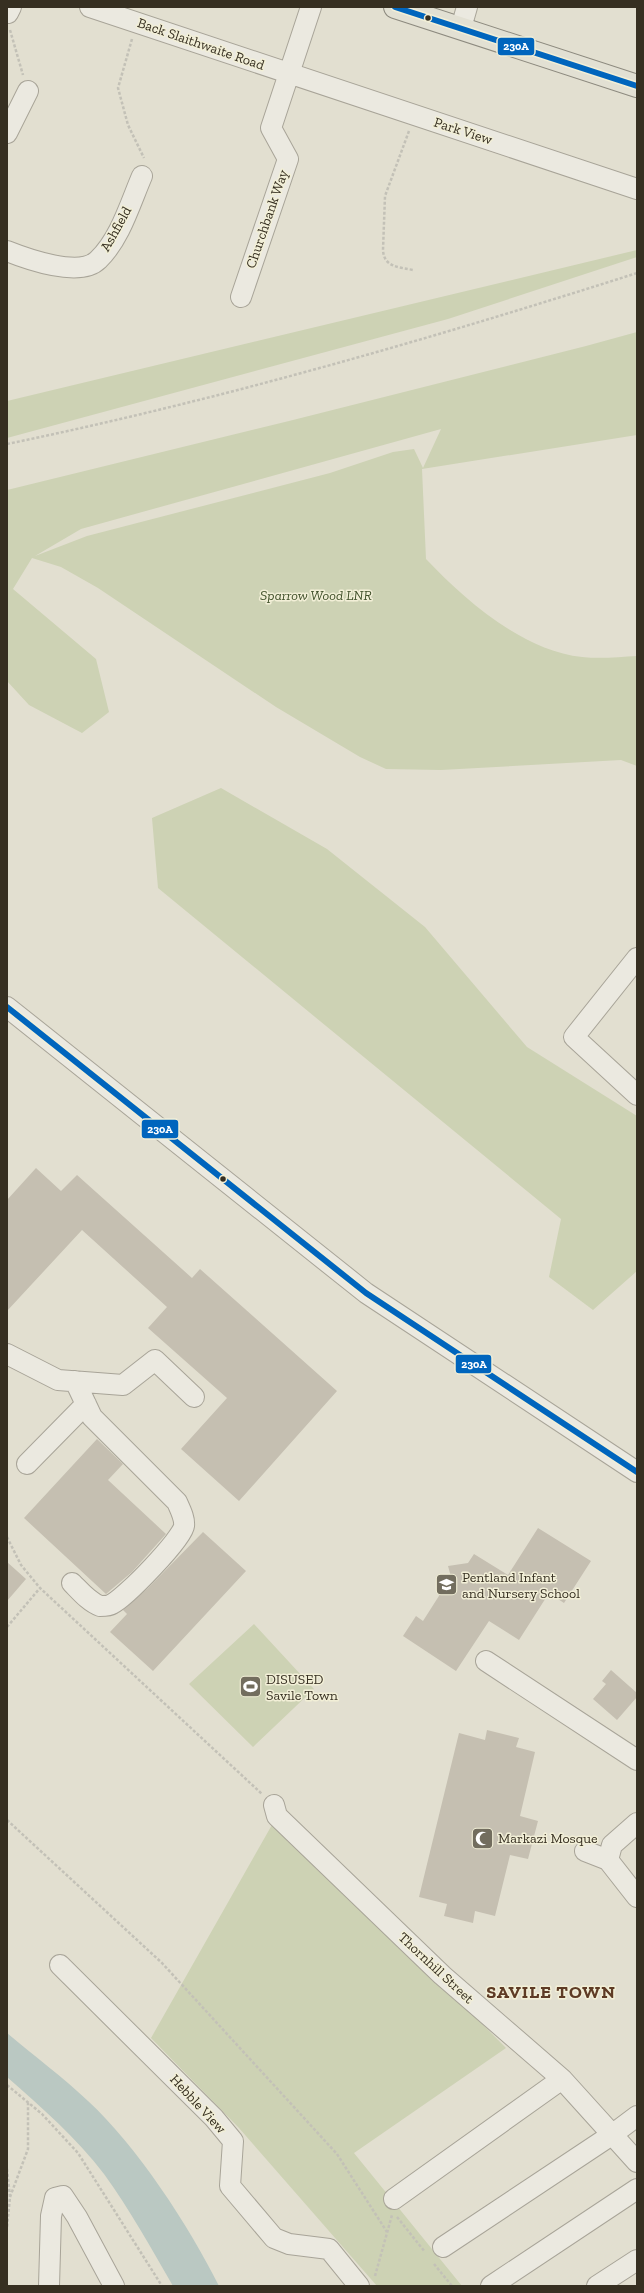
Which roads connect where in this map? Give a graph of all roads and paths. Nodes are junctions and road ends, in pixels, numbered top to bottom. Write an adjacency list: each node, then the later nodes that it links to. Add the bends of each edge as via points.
1 (90, 7): 6 (street, Back Slaithwaite Road)
2 (311, 7): 8 (street, Churchbank Way)
3 (395, 7): 7 (main road)
4 (468, 7): 7 (street)
5 (10, 10): 10 (path, via 15,16 9,28)
6 (137, 23): 8 (street, Back Slaithwaite Road); 13 (path, via 118,88 128,125 145,160)
7 (461, 28): 9 (main road)
8 (288, 73): 11 (street, Park View); 18 (street, Churchbank Way, via 271,128 288,159)
9 (637, 86)
10 (28, 91): 12 (street)
11 (415, 116): 14 (street, Park View); 16 (path, via 385,196 383,250 384,258 391,266)
12 (7, 133)
13 (142, 176): 15 (street, Ashfield, via 116,234 97,261 77,268 39,264)
14 (637, 190)
15 (7, 251)
16 (413, 270)
17 (637, 273): 19 (path, via 332,366 103,424)
18 (241, 297)
19 (7, 444)
20 (637, 958): 22 (street, via 574,1038)
21 (7, 1007): 28 (street, via 366,1292)
22 (637, 1095)
23 (8, 1359): 24 (street, via 58,1380)
24 (75, 1381): 25 (street, via 123,1385 155,1360); 26 (street)
25 (194, 1396)
26 (86, 1404): 27 (street); 30 (street, via 92,1417 168,1492 182,1513 184,1526 178,1540 112,1605 101,1606 90,1601)
27 (27, 1464)
28 (637, 1472)
29 (7, 1537): 31 (path, via 21,1564)
30 (72, 1582)
31 (40, 1588): 32 (path); 35 (path)
32 (7, 1627)
33 (486, 1661): 34 (street)
34 (637, 1760)
35 (274, 1805): 42 (street, Thornhill Street, via 277,1816 442,1975)
36 (7, 1820): 53 (path, via 162,1963 337,2154)
37 (637, 1823): 39 (street)
38 (585, 1851): 39 (street)
39 (610, 1853): 40 (street)
40 (637, 1898)
41 (60, 1965): 56 (street, Hebble View, via 214,2118 233,2142 230,2186 274,2238 289,2244 329,2249)
42 (562, 2079): 46 (street, Thornhill Street); 51 (street)
43 (7, 2085): 44 (path)
44 (28, 2103): 50 (path, via 28,2149); 59 (path, via 42,2114 78,2153)
45 (637, 2116): 46 (street)
46 (613, 2134): 47 (street, Thornhill Street); 54 (street)
47 (637, 2162)
48 (7, 2168): 50 (path)
49 (637, 2189): 61 (street)
50 (10, 2197): 52 (path)
51 (393, 2205): 53 (path); 54 (path)
52 (7, 2228)
53 (387, 2232): 56 (path)
54 (434, 2254): 60 (path)
55 (637, 2260): 62 (street)
56 (366, 2282)
57 (49, 2286): 58 (street, via 51,2216 55,2198 63,2196)
58 (114, 2286)
59 (162, 2286)
60 (452, 2286)
61 (491, 2286)
62 (597, 2286)

